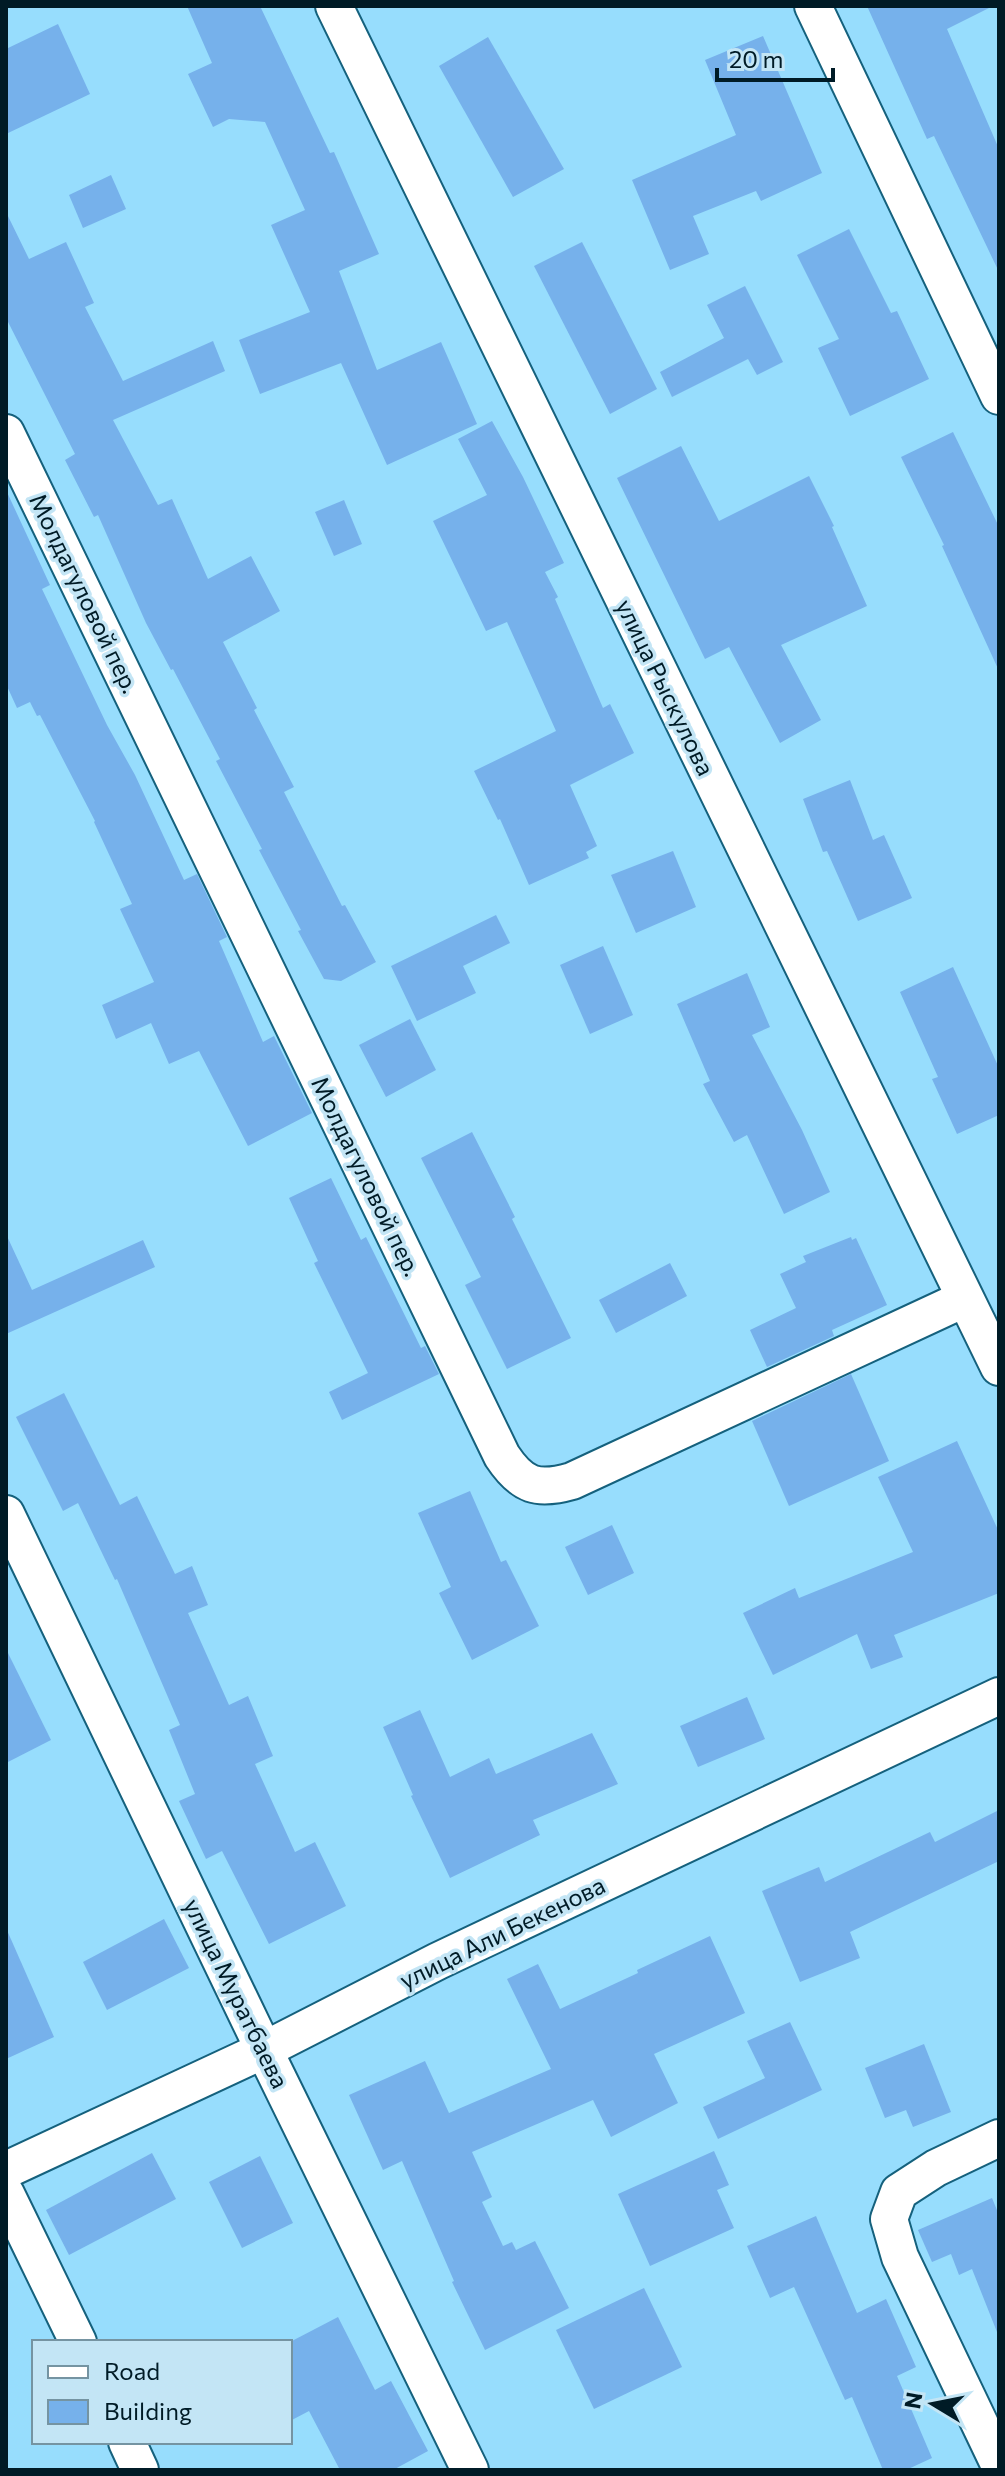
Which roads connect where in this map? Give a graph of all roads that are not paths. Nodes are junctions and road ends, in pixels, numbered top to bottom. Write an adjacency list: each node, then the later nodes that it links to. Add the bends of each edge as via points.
1 (334, 6): 5 (street, улица Рыскулова)
2 (813, 6): 3 (street)
3 (999, 396)
4 (6, 433): 5 (street, Молдагуловой пер., via 515,1475 550,1487 572,1481)
5 (980, 1313): 6 (street, улица Рыскулова)
6 (999, 1367)
7 (6, 1514): 9 (street, улица Муратбаева)
8 (999, 1696): 9 (street, улица Али Бекенова, via 438,1961)
9 (264, 2050): 11 (street, улица Али Бекенова); 17 (street, улица Муратбаева)
10 (999, 2138): 15 (street, via 899,2192 889,2219 900,2257)
11 (6, 2170)
12 (6, 2194): 13 (street)
13 (77, 2340)
14 (128, 2444): 16 (street)
15 (999, 2464)
16 (140, 2470)
17 (470, 2470)

